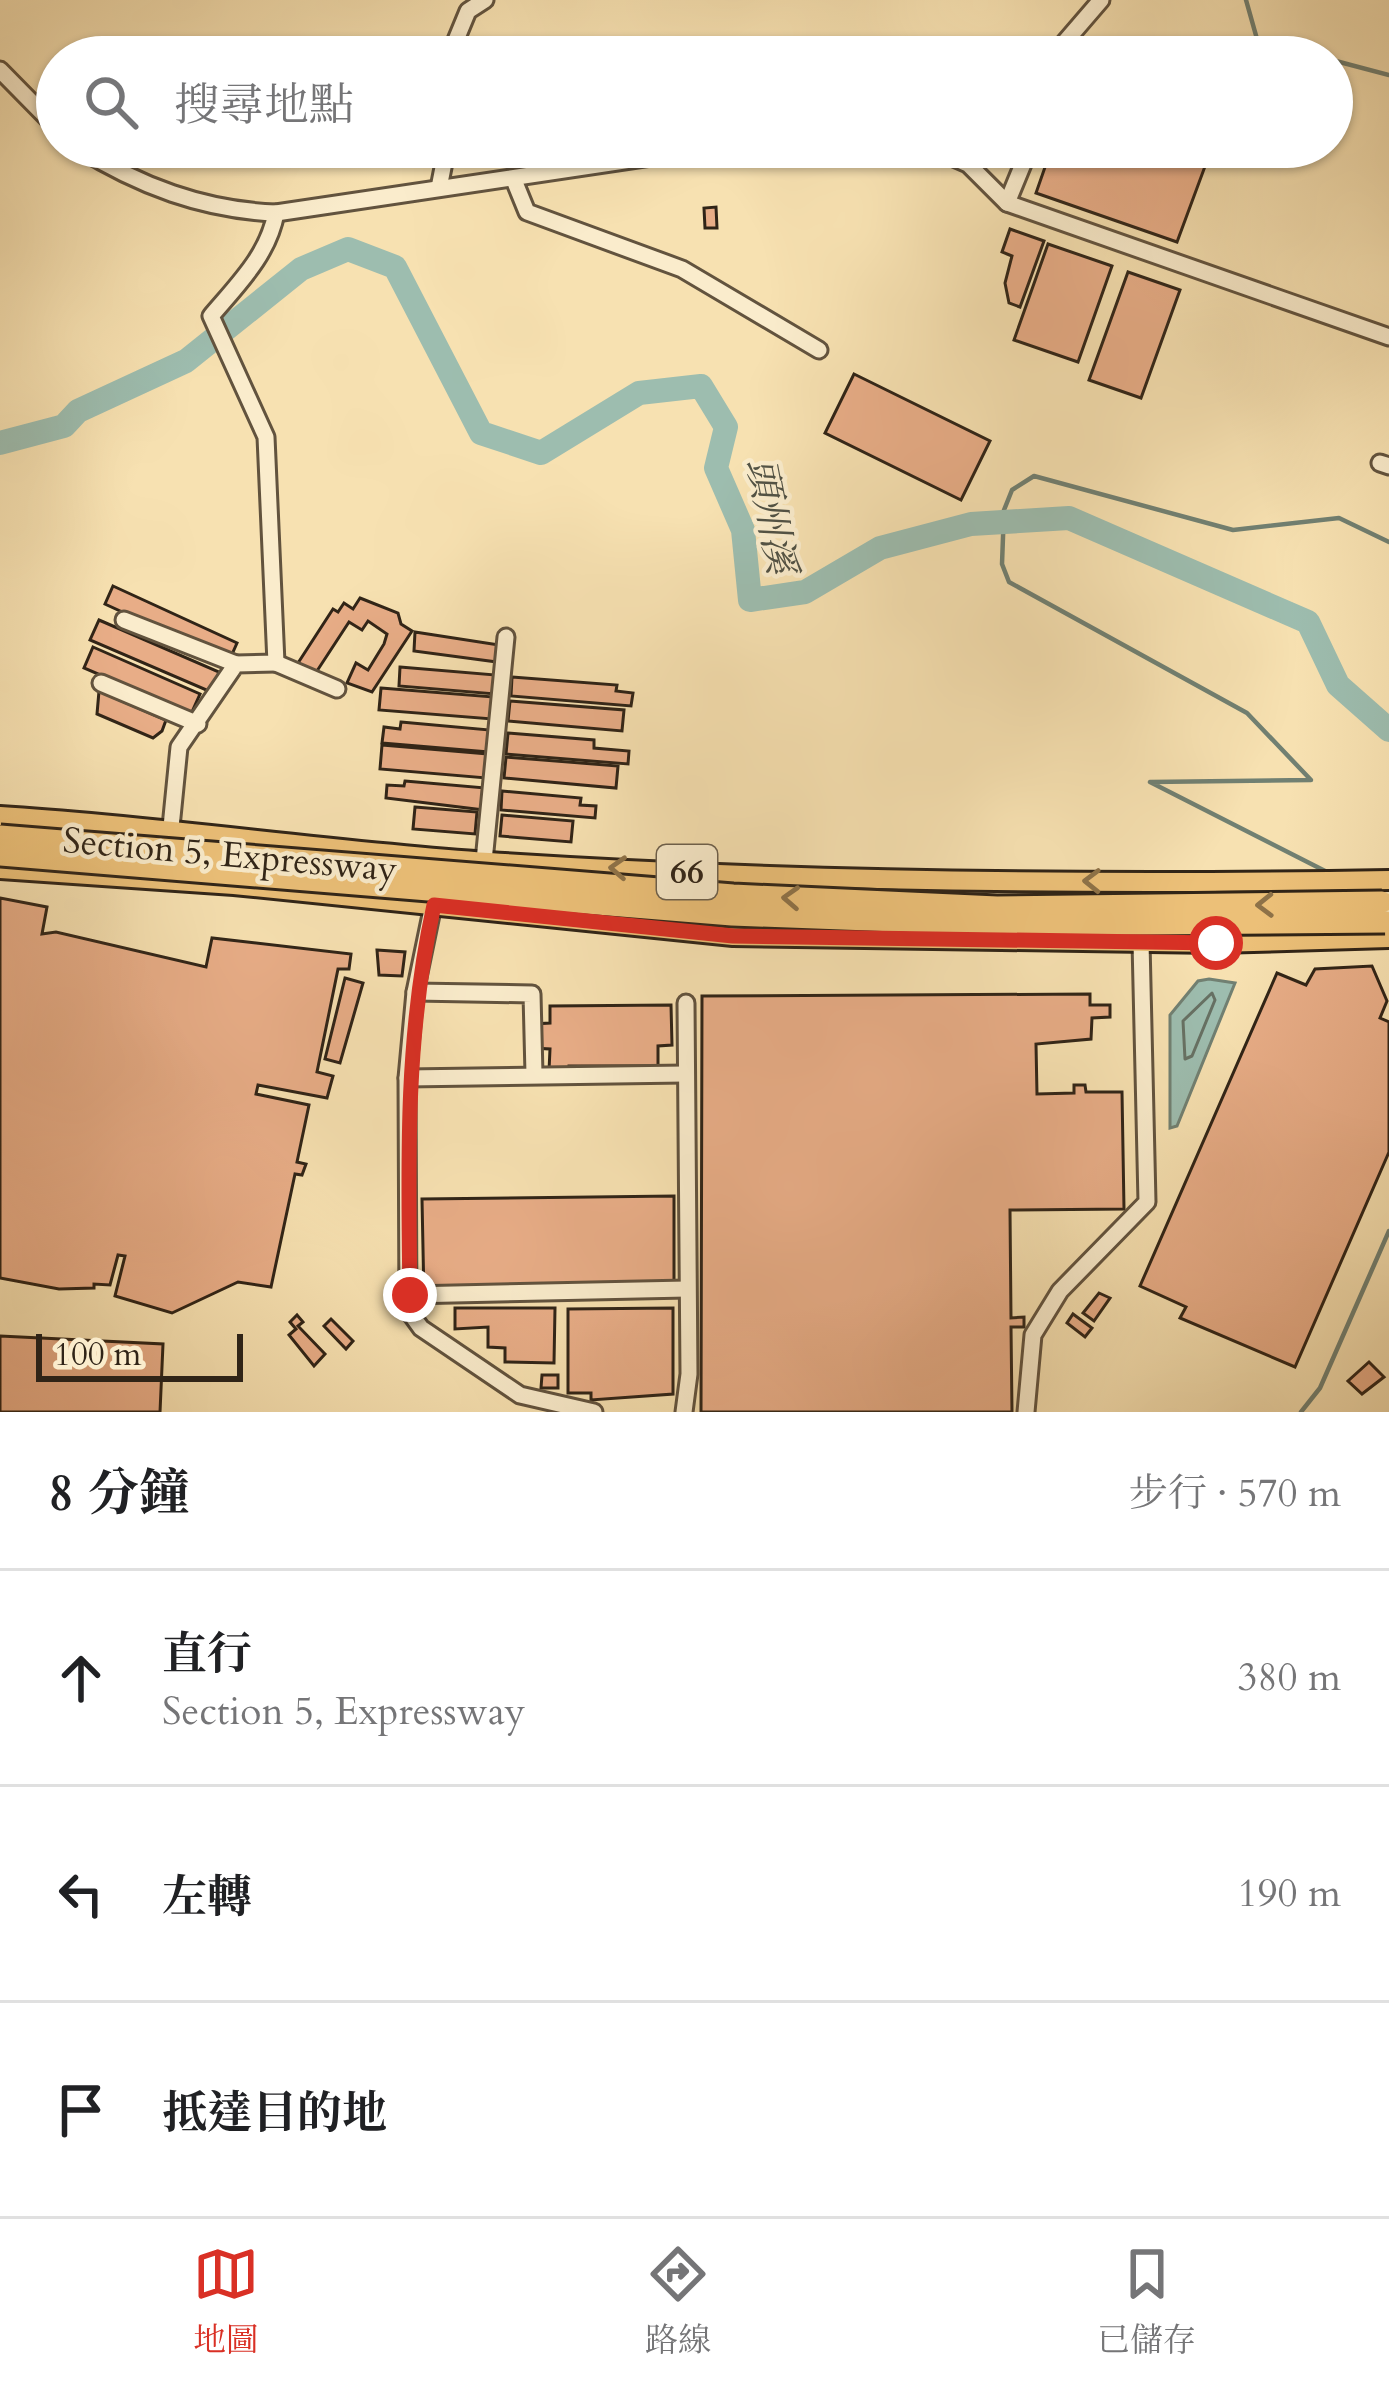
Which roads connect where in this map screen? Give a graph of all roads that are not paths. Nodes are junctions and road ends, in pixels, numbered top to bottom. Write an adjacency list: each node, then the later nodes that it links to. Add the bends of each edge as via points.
1 (485, 0): 3 (street, via 468,11)
2 (1101, 0): 4 (street)
3 (458, 36)
4 (1074, 36)
5 (0, 70): 6 (street)
6 (36, 107)
7 (119, 168): 15 (street, via 222,210)
8 (443, 168): 13 (street)
9 (597, 168): 12 (street)
10 (972, 168): 14 (street)
11 (1021, 168): 14 (street)
12 (514, 180): 13 (street); 17 (street, via 527,212 682,269)
13 (439, 188): 15 (street)
14 (1006, 203): 16 (street)
15 (276, 212): 20 (street, via 257,262 211,316 266,437)
16 (1389, 337)
17 (819, 350)
18 (124, 620): 21 (street)
19 (506, 637): 29 (street)
20 (276, 663): 21 (street); 23 (street)
21 (236, 664): 24 (street)
22 (101, 683): 24 (street)
23 (338, 689)
24 (198, 724): 26 (street, via 179,747)
25 (0, 816): 26 (main road, Section 5, Expressway / 66)
26 (171, 827): 29 (main road, Section 5, Expressway / 66)
27 (0, 836): 31 (highway, 66, one-way to 27, bridge, via 997,907 734,895)
28 (0, 855): 31 (highway, 66, bridge, via 732,916 1027,925)
29 (484, 861): 31 (main road, Section 5, Expressway / 66, one-way to 29)
30 (0, 869): 32 (main road, Section 5, Expressway / 66)
31 (1384, 904): 33 (main road, Section 5, Expressway / 66)
32 (434, 905): 33 (main road, Section 5, Expressway / 66, via 733,936); 34 (street)
33 (1141, 942): 43 (street, via 1147,1202 1060,1291 1033,1335)
34 (415, 992): 36 (street, via 532,994); 38 (street)
35 (686, 1003): 37 (street)
36 (533, 1074): 37 (street); 38 (street)
37 (685, 1074): 39 (street)
38 (407, 1078): 40 (street)
39 (687, 1289): 40 (street); 42 (street)
40 (410, 1295): 41 (street, via 408,1310 421,1328 520,1395)
41 (594, 1412)
42 (685, 1412)
43 (1026, 1412)

